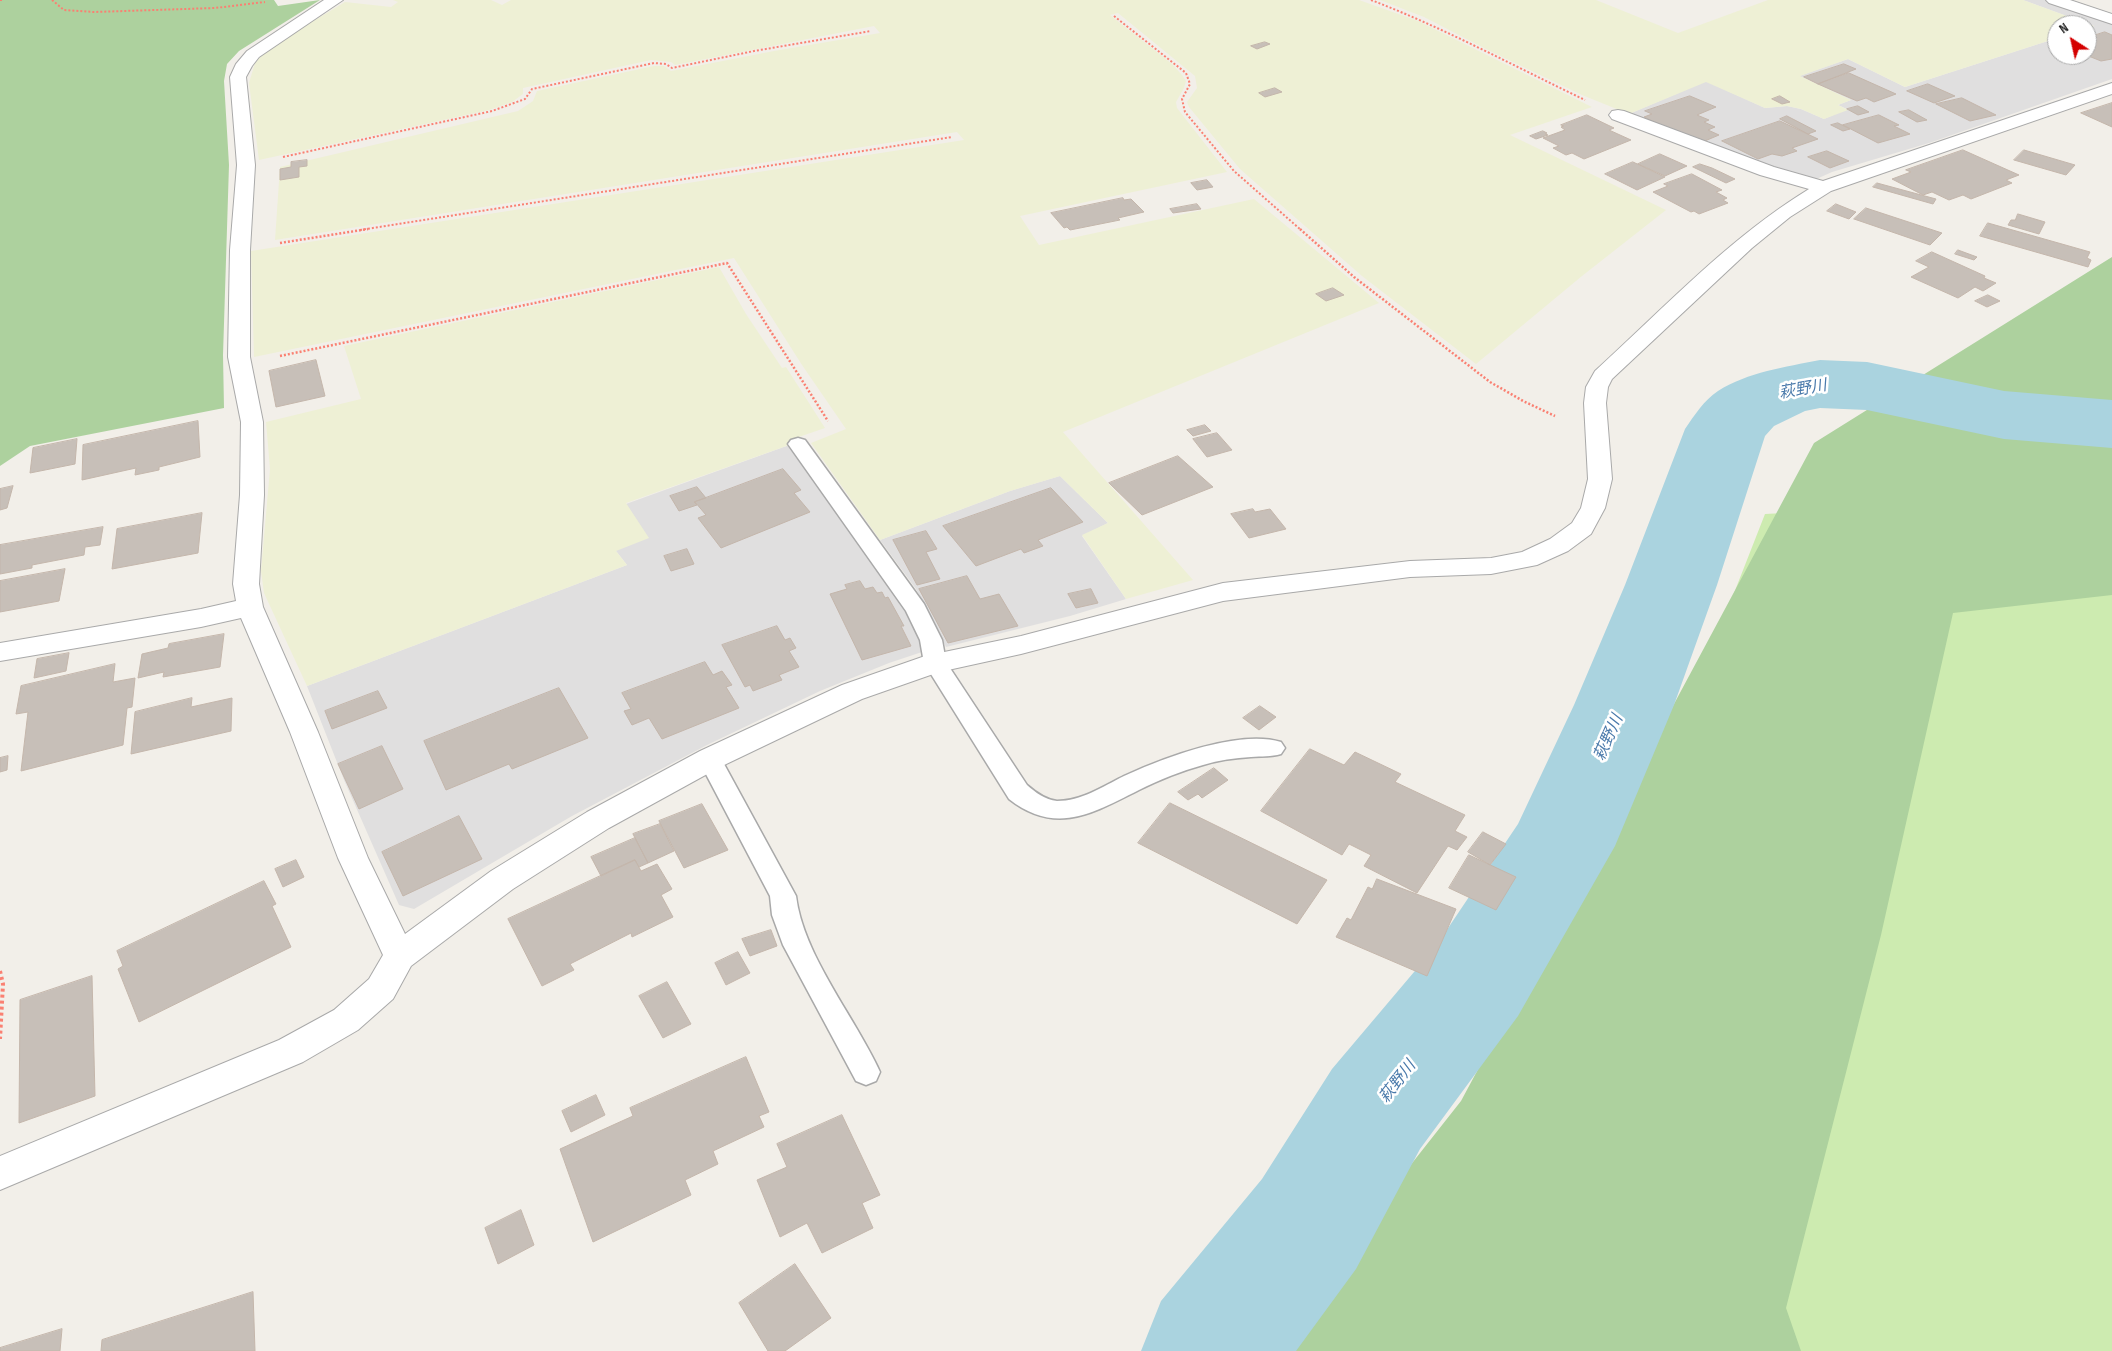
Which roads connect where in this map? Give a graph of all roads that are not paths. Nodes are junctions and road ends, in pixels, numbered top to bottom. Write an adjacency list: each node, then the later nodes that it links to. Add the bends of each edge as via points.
1 (335, 0): 8 (street, via 253,54 238,77 246,165 240,250 239,357 252,422 252,495 246,584)
2 (2054, 0): 3 (street)
3 (2112, 19)
4 (2112, 88): 6 (street)
5 (1618, 114): 6 (street, via 1766,171)
6 (1824, 187): 10 (street, via 1783,213 1745,244 1603,376 1595,403 1600,479 1594,508 1582,528 1559,546 1528,559 1491,566 1410,569 1223,592 1021,645)
7 (798, 444): 10 (lane, via 916,609 931,640)
8 (250, 607): 9 (street); 13 (street, via 304,732 353,858)
9 (0, 652)
10 (935, 662): 11 (lane, via 1018,792 1033,804 1055,810 1079,808 1140,779 1223,750); 12 (street, via 852,692)
11 (1273, 748)
12 (710, 758): 13 (street, via 598,820 502,880); 14 (lane, via 783,896 785,915 796,945)
13 (400, 956): 15 (street, via 381,989 346,1020 299,1046)
14 (866, 1072)
15 (0, 1173)

